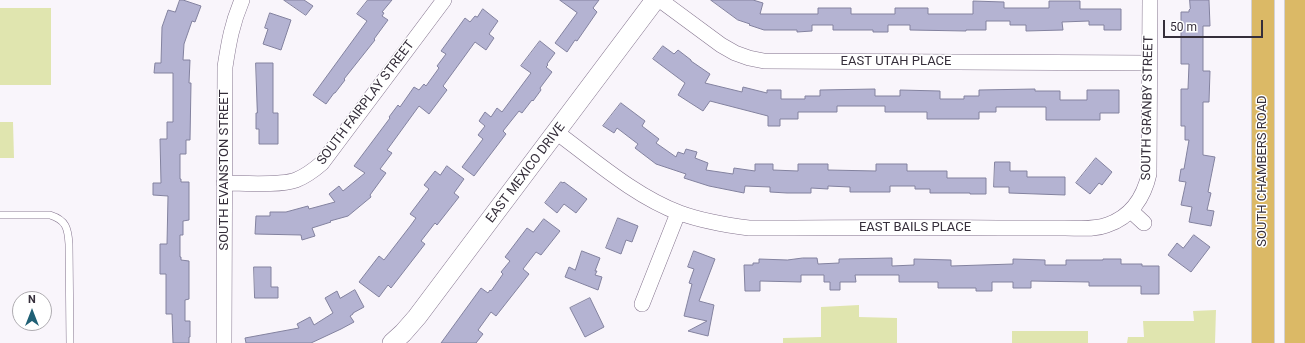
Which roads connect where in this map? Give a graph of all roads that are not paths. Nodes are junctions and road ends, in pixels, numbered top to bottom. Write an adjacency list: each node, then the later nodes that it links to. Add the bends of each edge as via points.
1 (242, 0): 10 (street, SOUTH EVANSTON STREET, via 229,39 225,67)
2 (444, 0): 10 (street, SOUTH FAIRPLAY STREET, via 322,163 310,174 283,183)
3 (655, 0): 9 (street, EAST MEXICO DRIVE)
4 (660, 0): 8 (street, EAST UTAH PLACE, via 721,45 735,53 764,61)
5 (1150, 0): 8 (street, SOUTH GRANBY STREET)
6 (1263, 0): 19 (main road, SOUTH CHAMBERS ROAD)
7 (1296, 0): 20 (main road)
8 (1149, 63): 11 (street, SOUTH GRANBY STREET, via 1149,174 1141,198)
9 (556, 132): 12 (street, EAST BAILS PLACE, via 632,189); 18 (street, EAST MEXICO DRIVE, via 418,317)
10 (224, 183): 17 (street, SOUTH EVANSTON STREET)
11 (1131, 211): 12 (street, EAST BAILS PLACE, via 1119,220 1094,228 749,228 701,220); 14 (street)
12 (678, 213): 15 (street)
13 (0, 216): 16 (lane, via 50,215 57,217 67,228)
14 (1144, 223)
15 (642, 304)
16 (70, 343)
17 (224, 343)
18 (392, 343)
19 (1263, 343)
20 (1296, 343)

